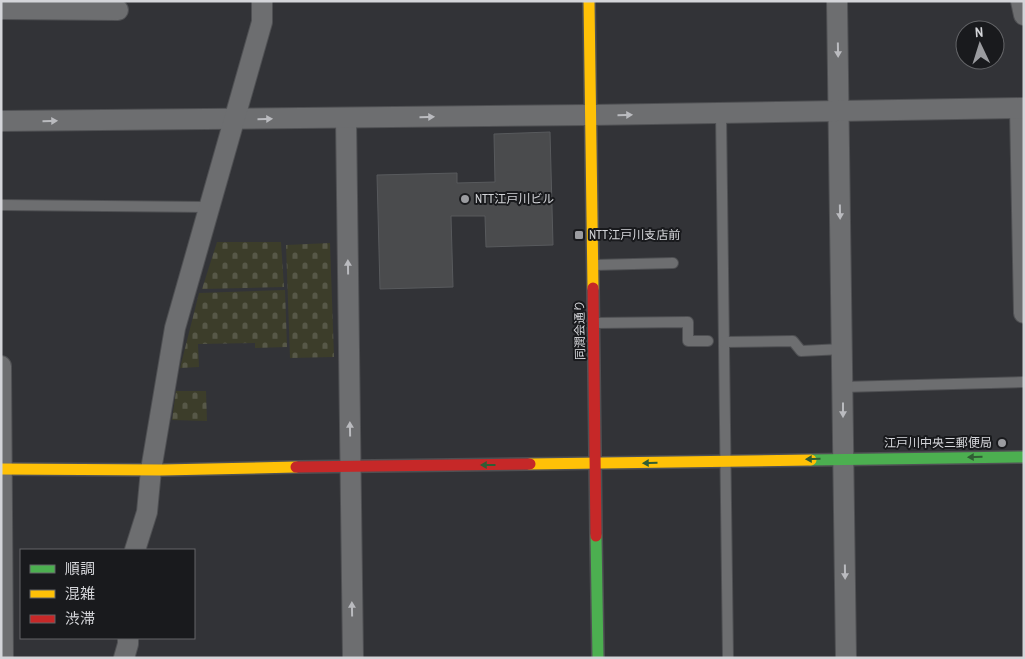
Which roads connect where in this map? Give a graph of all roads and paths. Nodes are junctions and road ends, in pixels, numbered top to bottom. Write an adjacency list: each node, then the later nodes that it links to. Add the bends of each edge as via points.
1 (262, 1): 13 (street, via 262,22)
2 (589, 1): 11 (street, 同潤会通り)
3 (837, 1): 9 (street, one-way to 9)
4 (1021, 1): 7 (street)
5 (1, 9): 6 (street)
6 (118, 10)
7 (1024, 15)
8 (1022, 108): 9 (street); 19 (street)
9 (838, 111): 10 (street); 23 (street, one-way to 23)
10 (721, 113): 11 (street, one-way to 10); 22 (lane)
11 (590, 115): 12 (street, one-way to 11); 18 (street, 同潤会通り)
12 (346, 118): 13 (street, one-way to 12); 31 (street, one-way to 12)
13 (233, 119): 14 (street, one-way to 13); 16 (street)
14 (1, 121)
15 (1, 205): 16 (lane)
16 (209, 207): 33 (street, via 175,328)
17 (673, 263): 18 (lane)
18 (593, 265): 20 (street, 同潤会通り)
19 (1024, 313)
20 (594, 323): 21 (lane, via 688,322 688,341); 30 (street, 同潤会通り)
21 (708, 341)
22 (724, 342): 23 (lane, via 792,341 801,351); 29 (lane)
23 (843, 349): 26 (street)
24 (1, 366): 32 (street)
25 (1024, 382): 26 (lane)
26 (843, 387): 28 (street, one-way to 28)
27 (1024, 457): 28 (street, one-way to 28)
28 (843, 459): 29 (street, one-way to 29); 41 (street, one-way to 41)
29 (725, 461): 30 (street, one-way to 30); 40 (lane)
30 (596, 464): 31 (street, one-way to 31); 39 (street, 同潤会通り)
31 (350, 466): 33 (street); 38 (street, one-way to 31)
32 (2, 469): 33 (street); 36 (street)
33 (151, 470): 34 (street, via 148,512)
34 (135, 549)
35 (128, 639): 37 (street)
36 (3, 658)
37 (124, 658)
38 (353, 658)
39 (598, 658)
40 (728, 658)
41 (846, 658)

